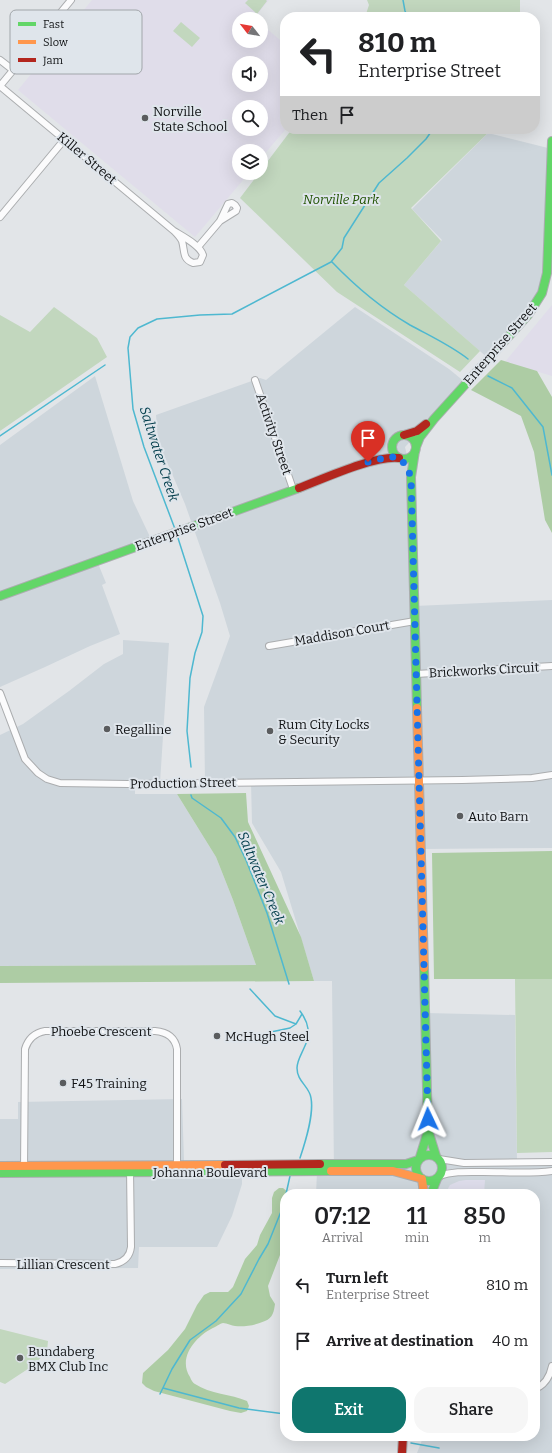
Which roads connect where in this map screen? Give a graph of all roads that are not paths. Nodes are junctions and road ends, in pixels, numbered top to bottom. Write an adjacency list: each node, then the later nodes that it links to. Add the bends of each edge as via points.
1 (71, 0): 2 (street)
2 (63, 10)
3 (0, 60): 4 (street)
4 (10, 68)
5 (10, 74): 6 (street)
6 (0, 86): 7 (street, Killer Street)
7 (64, 140): 9 (street); 11 (street, Killer Street)
8 (552, 141): 14 (street, Enterprise Street, via 547,273 542,293 528,315)
9 (0, 217)
10 (220, 221): 12 (street)
11 (174, 231): 12 (street); 12 (street, via 182,241 185,258 191,262 198,263 202,257)
12 (198, 247)
13 (256, 380): 21 (street, Activity Street)
14 (434, 419): 15 (street, Enterprise Street, via 417,431); 17 (street, Enterprise Street, via 420,437)
15 (404, 435): 16 (street, via 396,438); 17 (street, via 412,438)
16 (392, 445): 18 (street, via 393,452); 19 (street, Enterprise Street)
17 (415, 449): 18 (street, via 409,457); 20 (street)
18 (400, 458): 19 (street, Enterprise Street, via 391,457); 20 (street, via 406,464)
19 (368, 462): 21 (street, Enterprise Street)
20 (411, 477): 23 (street)
21 (293, 489): 22 (street, Enterprise Street)
22 (0, 596)
23 (415, 621): 24 (street, Maddison Court); 26 (street)
24 (269, 646)
25 (552, 666): 26 (street, Brickworks Circuit)
26 (416, 674): 29 (street)
27 (0, 693): 29 (street, Production Street, via 25,759 38,774 52,782 128,784)
28 (552, 775): 29 (street)
29 (419, 780): 30 (street)
30 (428, 1130): 31 (street); 32 (street)
31 (438, 1158): 32 (street, via 428,1154); 33 (street, via 464,1163); 40 (street, via 442,1167)
32 (419, 1159): 37 (street, Johanna Boulevard, via 406,1164); 41 (street, via 415,1168)
33 (552, 1162)
34 (0, 1166): 35 (street, Johanna Boulevard)
35 (24, 1169): 36 (street, Johanna Boulevard); 37 (street, Phoebe Crescent, via 24,1054 27,1043 34,1034 45,1031 160,1031 172,1038 176,1045); 39 (street, Johanna Boulevard)
36 (130, 1169): 37 (street, Johanna Boulevard); 44 (street, Lillian Crescent, via 131,1247 123,1261 115,1264)
37 (177, 1169): 41 (street, Johanna Boulevard, via 392,1171)
38 (552, 1171): 40 (street, via 463,1171)
39 (0, 1173)
40 (438, 1177): 41 (street, via 429,1181); 43 (street)
41 (420, 1179): 42 (street)
42 (423, 1189)
43 (433, 1189)
44 (0, 1264)
45 (552, 1366): 46 (street, via 548,1378)
46 (540, 1386)
47 (403, 1441): 48 (street)
48 (402, 1453)

